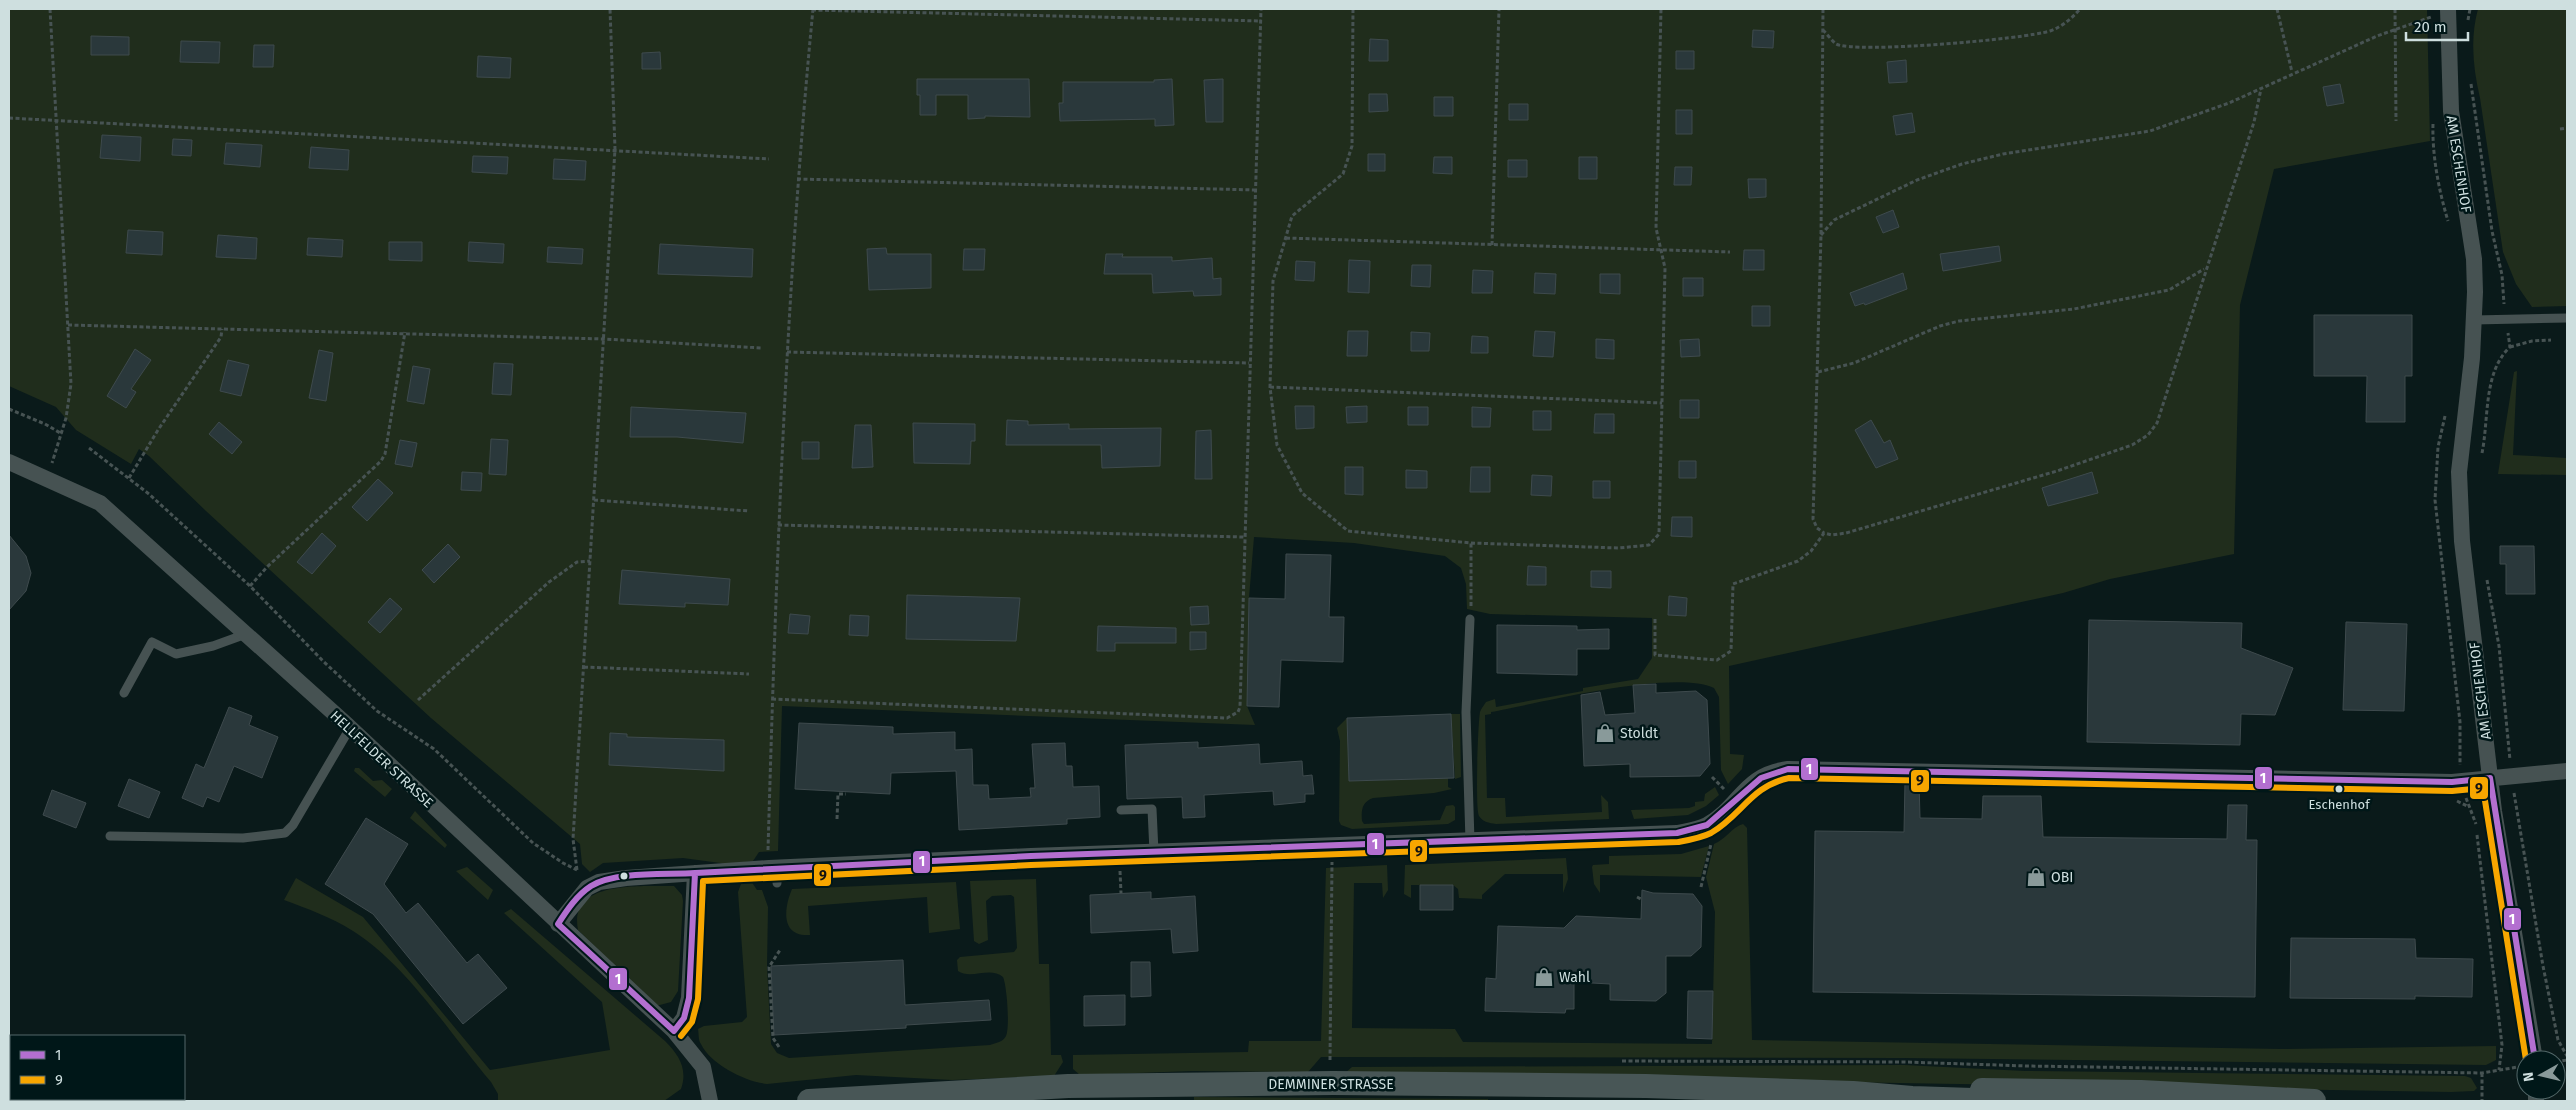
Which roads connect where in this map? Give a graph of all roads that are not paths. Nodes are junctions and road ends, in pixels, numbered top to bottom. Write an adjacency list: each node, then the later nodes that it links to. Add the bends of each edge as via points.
1 (2448, 9): 3 (street, AM ESCHENHOF, via 2451,111 2474,259)
2 (2567, 318): 3 (lane)
3 (2474, 320): 10 (street, AM ESCHENHOF, via 2462,430 2459,508)
4 (9, 462): 6 (street, HELLFELDER STRASSE, via 100,503)
5 (1470, 619): 15 (lane, via 1466,712)
6 (246, 634): 7 (lane, via 176,654 152,642); 8 (street, HELLFELDER STRASSE)
7 (124, 693)
8 (350, 728): 14 (lane, via 293,825 285,832 242,838); 18 (street, HELLFELDER STRASSE)
9 (2567, 770): 10 (street)
10 (2490, 778): 15 (street, via 2442,782 1788,769 1760,776 1722,814 1694,830); 20 (street, AM ESCHENHOF)
11 (1141, 799): 12 (lane)
12 (1142, 809): 13 (lane); 16 (lane, via 1152,808)
13 (1121, 810)
14 (110, 836)
15 (1470, 841): 16 (street)
16 (1154, 852): 17 (street, via 775,873)
17 (695, 873): 18 (street, via 599,882 587,888); 19 (street, via 689,998 684,1018)
18 (558, 924): 19 (street, HELLFELDER STRASSE)
19 (674, 1031): 22 (street, HELLFELDER STRASSE, via 703,1067)
20 (2533, 1050)
21 (1853, 1093): 23 (main road, DEMMINER STRASSE, via 1646,1086 1194,1084 1014,1088); 24 (main road, DEMMINER STRASSE); 25 (main road, DEMMINER STRASSE, via 1911,1089 2141,1092)
22 (710, 1101)
23 (809, 1101)
24 (2003, 1101)
25 (2314, 1101)

